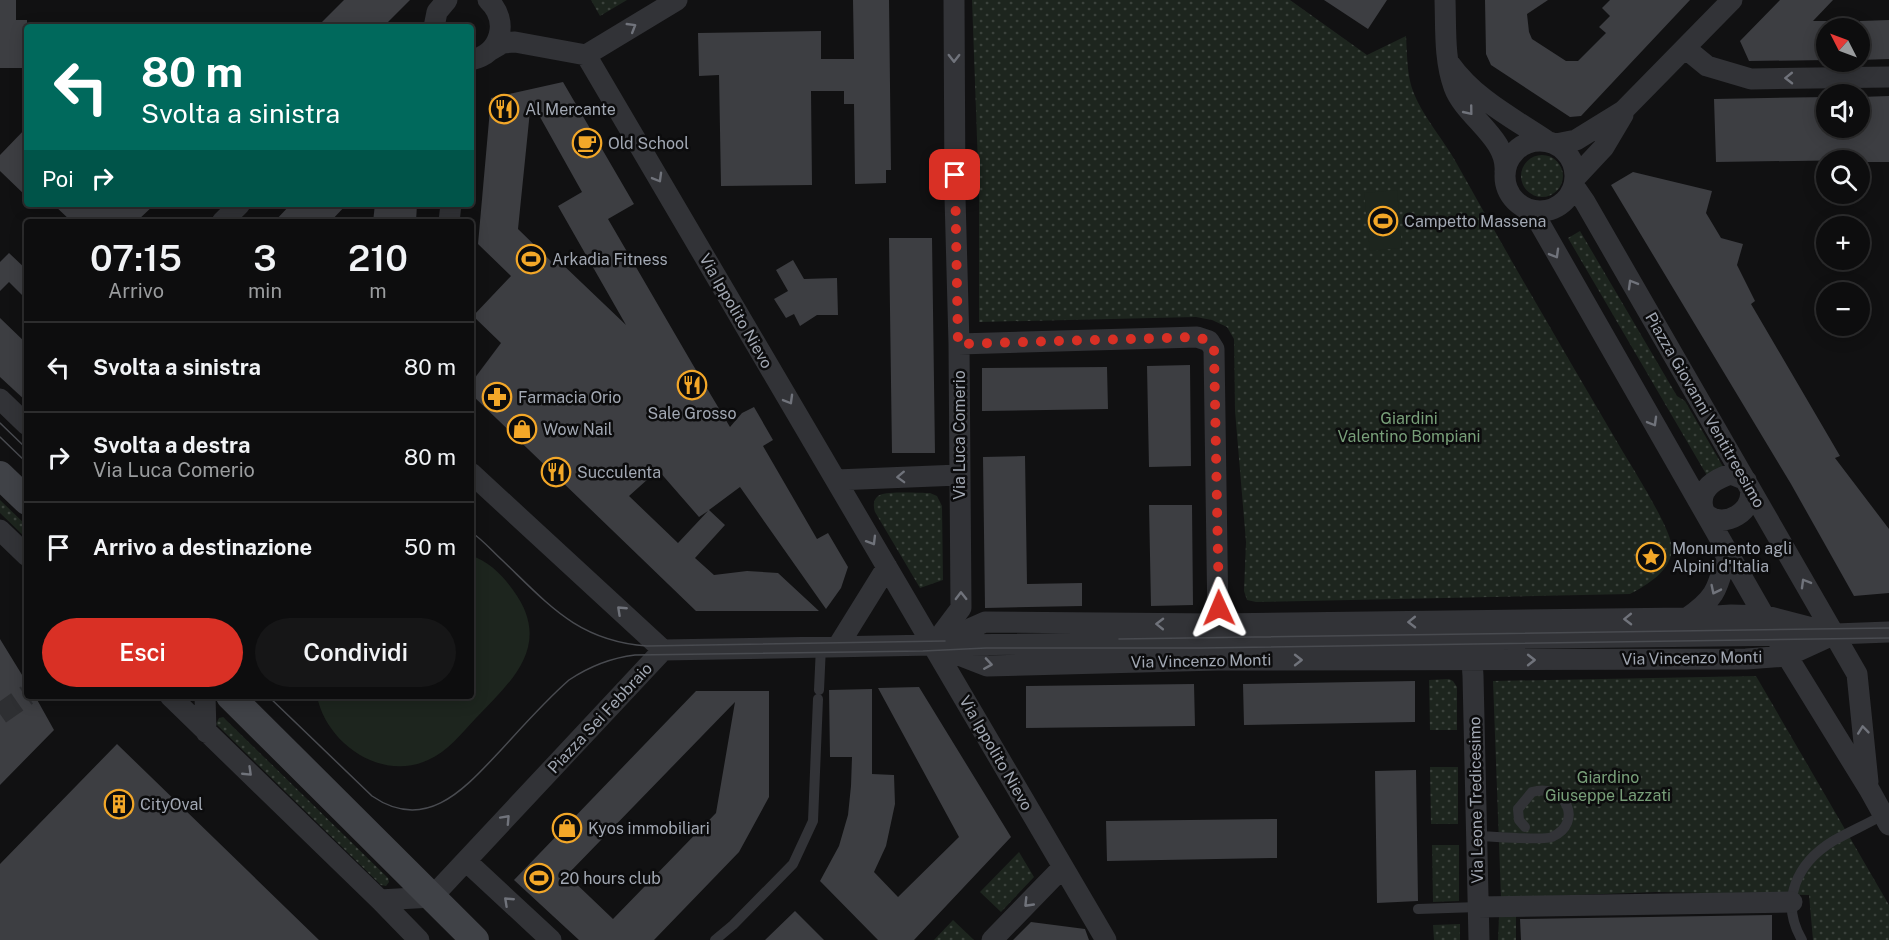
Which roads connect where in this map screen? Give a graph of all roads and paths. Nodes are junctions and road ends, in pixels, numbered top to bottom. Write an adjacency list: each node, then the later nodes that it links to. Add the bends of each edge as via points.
1 (677, 0): 10 (street, one-way to 1)
2 (954, 0): 20 (street, Via Luca Comerio, one-way to 20)
3 (1445, 0): 11 (street)
4 (1732, 0): 8 (street)
5 (491, 2): 9 (street, via 499,15 500,36)
6 (440, 12): 7 (street)
7 (424, 24)
8 (1685, 48): 12 (street, one-way to 8, via 1750,79 1707,66); 13 (street)
9 (483, 54): 10 (street, via 503,43 515,42)
10 (586, 55): 26 (street, Via Ippolito Nievo, one-way to 26)
11 (1448, 58): 14 (street, via 1460,77 1483,97); 15 (street, one-way to 15, via 1455,90 1499,148)
12 (1889, 77)
13 (1632, 103): 14 (street, via 1581,138); 16 (street, via 1604,147)
14 (1551, 143): 15 (street, via 1530,142 1520,148 1511,156); 16 (street, via 1571,158)
15 (1505, 172): 17 (street, via 1508,189)
16 (1574, 182): 17 (street, via 1565,201 1550,210); 27 (street, Piazza Giovanni Ventitreesimo, one-way to 16)
17 (1522, 206): 29 (street, one-way to 29, via 1540,224)
18 (237, 207): 19 (street)
19 (225, 219)
20 (958, 344): 24 (street, Via Luca Comerio); 36 (street, via 1197,337 1209,341 1214,349)
21 (0, 399): 22 (street)
22 (24, 422)
23 (474, 475): 43 (street, Piazza Sei Febbraio, one-way to 23)
24 (959, 475): 26 (street, one-way to 26); 41 (street, Via Luca Comerio, one-way to 24, via 961,608)
25 (0, 476): 28 (main road)
26 (836, 480): 33 (street, Via Ippolito Nievo, one-way to 33)
27 (1748, 484): 29 (street, via 1731,474 1714,482 1703,494); 29 (street, via 1750,502 1734,517 1722,521); 39 (street, Piazza Giovanni Ventitreesimo, one-way to 27)
28 (24, 498)
29 (1705, 512): 31 (street)
30 (0, 530): 32 (street)
31 (1728, 551): 34 (street); 35 (street, one-way to 35, via 1716,592 1705,606)
32 (24, 553)
33 (887, 567): 41 (street, Via Ippolito Nievo); 42 (street)
34 (1766, 616): 35 (street, Via Vincenzo Monti); 39 (street, Via Vincenzo Monti); 40 (street)
35 (1687, 618): 37 (street, Via Vincenzo Monti, one-way to 37)
36 (1218, 624): 37 (street, Via Vincenzo Monti, one-way to 36); 41 (street, Via Vincenzo Monti, one-way to 41, via 985,622)
37 (1470, 630): 40 (street); 41 (street); 45 (street)
38 (1889, 632): 39 (street, Via Vincenzo Monti)
39 (1835, 634): 40 (street); 44 (street, Via Vincenzo Monti); 50 (street, Piazza Giovanni Ventitreesimo, one-way to 39, via 1857,674)
40 (1777, 636): 44 (street)
41 (933, 645): 42 (street, Via Vincenzo Monti); 45 (street, Via Vincenzo Monti, one-way to 45, via 987,666 1218,660); 55 (street, Via Ippolito Nievo)
42 (830, 646): 43 (street, Via Vincenzo Monti); 64 (lane, via 819,694 813,821 793,864)
43 (663, 650): 54 (street, Piazza Sei Febbraio, one-way to 43)
44 (1787, 656): 45 (street, Via Vincenzo Monti, one-way to 44); 50 (street)
45 (1472, 660): 53 (street, Via Leone Tredicesimo)
46 (173, 699): 49 (street)
47 (205, 699): 49 (street)
48 (233, 699): 56 (main road)
49 (206, 732): 57 (street, one-way to 57)
50 (1869, 789): 51 (street)
51 (1886, 820): 58 (lane, via 1834,840 1815,854 1793,886)
52 (1525, 827): 53 (lane, via 1519,820 1518,808 1532,792 1557,793 1569,807 1561,832 1550,838)
53 (1476, 836): 59 (street, Via Leone Tredicesimo)
54 (466, 861): 56 (street, Piazza Sei Febbraio); 63 (street, one-way to 54)
55 (1063, 867): 65 (street, one-way to 65); 66 (street, Via Ippolito Nievo)
56 (432, 897): 57 (street); 62 (main road)
57 (380, 900): 61 (street)
58 (1792, 902): 59 (street); 68 (lane, via 1791,916)
59 (1478, 907): 60 (lane); 67 (street, Via Leone Tredicesimo)
60 (1418, 909)
61 (419, 940)
62 (476, 940)
63 (551, 940)
64 (715, 940)
65 (992, 940)
66 (1106, 940)
67 (1479, 940)
68 (1802, 940)

